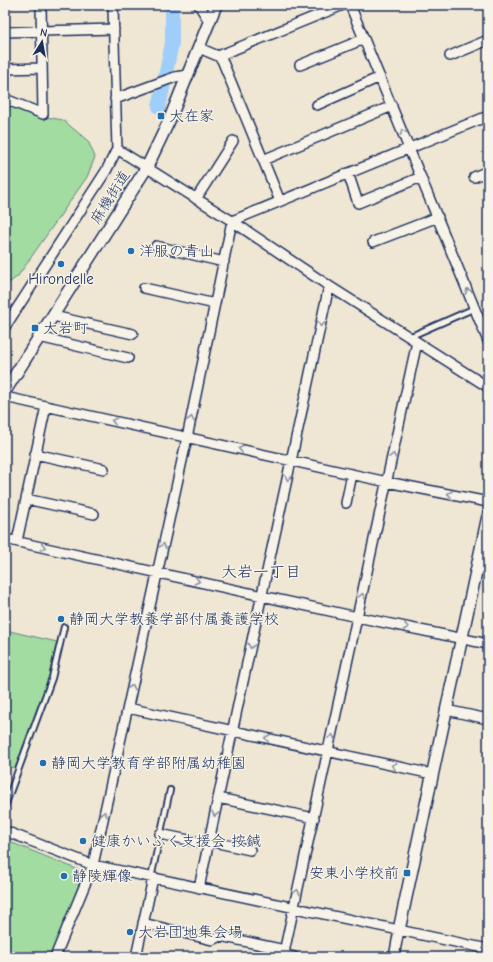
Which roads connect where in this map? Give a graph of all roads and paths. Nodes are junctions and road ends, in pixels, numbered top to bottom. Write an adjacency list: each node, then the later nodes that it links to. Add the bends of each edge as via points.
1 (41, 5): 9 (street)
2 (113, 5): 8 (street)
3 (199, 5): 7 (street)
4 (216, 5): 7 (street, 麻機街道)
5 (344, 5): 14 (street)
6 (350, 5): 11 (street)
7 (209, 21): 13 (street, 麻機街道)
8 (114, 29): 9 (street); 22 (street)
9 (41, 31): 10 (street); 17 (street)
10 (5, 32)
11 (364, 39): 16 (street); 20 (street)
12 (488, 40): 15 (street)
13 (199, 48): 14 (street); 19 (street, 麻機街道)
14 (218, 56): 29 (street, via 222,60)
15 (450, 56)
16 (300, 65)
17 (42, 68): 18 (street); 21 (street, via 43,114)
18 (5, 69)
19 (188, 75): 22 (street, via 175,77); 30 (street, 麻機街道)
20 (380, 77): 23 (street); 24 (street)
21 (5, 99)
22 (115, 99): 28 (street)
23 (317, 105)
24 (392, 106): 27 (street, one-way to 24); 29 (street)
25 (488, 116): 27 (street)
26 (233, 140): 35 (street)
27 (409, 148): 32 (street); 33 (street)
28 (117, 149): 30 (street); 47 (street, via 106,172)
29 (262, 160): 36 (street)
30 (147, 167): 35 (street); 46 (street, 麻機街道)
31 (488, 171): 34 (street)
32 (348, 173): 33 (street, via 358,203); 36 (street)
33 (421, 177): 37 (street)
34 (474, 177)
35 (196, 199): 38 (street)
36 (280, 201): 38 (street)
37 (438, 217): 39 (street); 45 (street, one-way to 37)
38 (232, 221): 41 (street); 42 (street)
39 (373, 242)
40 (156, 246): 41 (street)
41 (224, 262): 44 (street)
42 (329, 286): 50 (street); 60 (street, one-way to 60)
43 (144, 288): 44 (street)
44 (215, 304): 58 (street, one-way to 44)
45 (475, 308): 50 (lane); 51 (street)
46 (53, 316): 48 (street); 49 (street, 麻機街道)
47 (5, 328)
48 (133, 334)
49 (39, 337): 53 (street); 55 (street, 麻機街道)
50 (409, 337): 52 (street)
51 (488, 340)
52 (417, 342): 54 (street); 63 (street, one-way to 52)
53 (128, 358)
54 (488, 387)
55 (5, 391)
56 (5, 397): 57 (street)
57 (46, 406): 58 (street, one-way to 57); 59 (street)
58 (187, 438): 60 (street, one-way to 58); 72 (street, one-way to 58)
59 (36, 454): 61 (street); 64 (street)
60 (292, 460): 62 (street); 73 (street, one-way to 73)
61 (104, 469)
62 (352, 474): 63 (street); 66 (street)
63 (387, 482): 65 (street, one-way to 63); 74 (street, one-way to 63)
64 (26, 499): 67 (street); 70 (street)
65 (488, 502)
66 (346, 503)
67 (94, 514)
68 (488, 516): 71 (street)
69 (5, 539): 70 (street)
70 (17, 541): 72 (street, one-way to 72)
71 (482, 570): 76 (street)
72 (157, 573): 73 (street, one-way to 73); 78 (street, one-way to 72)
73 (263, 595): 74 (street); 81 (street, one-way to 81)
74 (357, 617): 76 (street, one-way to 76); 82 (street, one-way to 74)
75 (64, 627): 86 (lane, via 52,678)
76 (461, 638): 77 (street); 79 (street)
77 (488, 644)
78 (128, 708): 81 (street); 92 (street, one-way to 78)
79 (446, 710): 80 (street); 83 (street)
80 (488, 719)
81 (232, 730): 82 (street, one-way to 81); 85 (street)
82 (329, 752): 83 (street, one-way to 82); 87 (street)
83 (432, 774): 97 (street)
84 (170, 790): 89 (lane)
85 (218, 798): 87 (street); 90 (street, one-way to 90)
86 (5, 806)
87 (314, 818): 95 (street, one-way to 87)
88 (5, 831): 92 (street)
89 (160, 834): 90 (street); 93 (lane)
90 (209, 843): 91 (street); 94 (street)
91 (250, 850)
92 (93, 865): 93 (street); 100 (street)
93 (152, 878): 94 (street); 96 (street)
94 (199, 888): 95 (street)
95 (293, 909): 97 (street); 99 (street)
96 (143, 923): 99 (street, via 212,940 220,936); 101 (street)
97 (399, 930): 98 (street); 103 (street)
98 (488, 949)
99 (284, 954): 102 (street)
100 (55, 957)
101 (136, 957)
102 (294, 957)
103 (394, 957)

